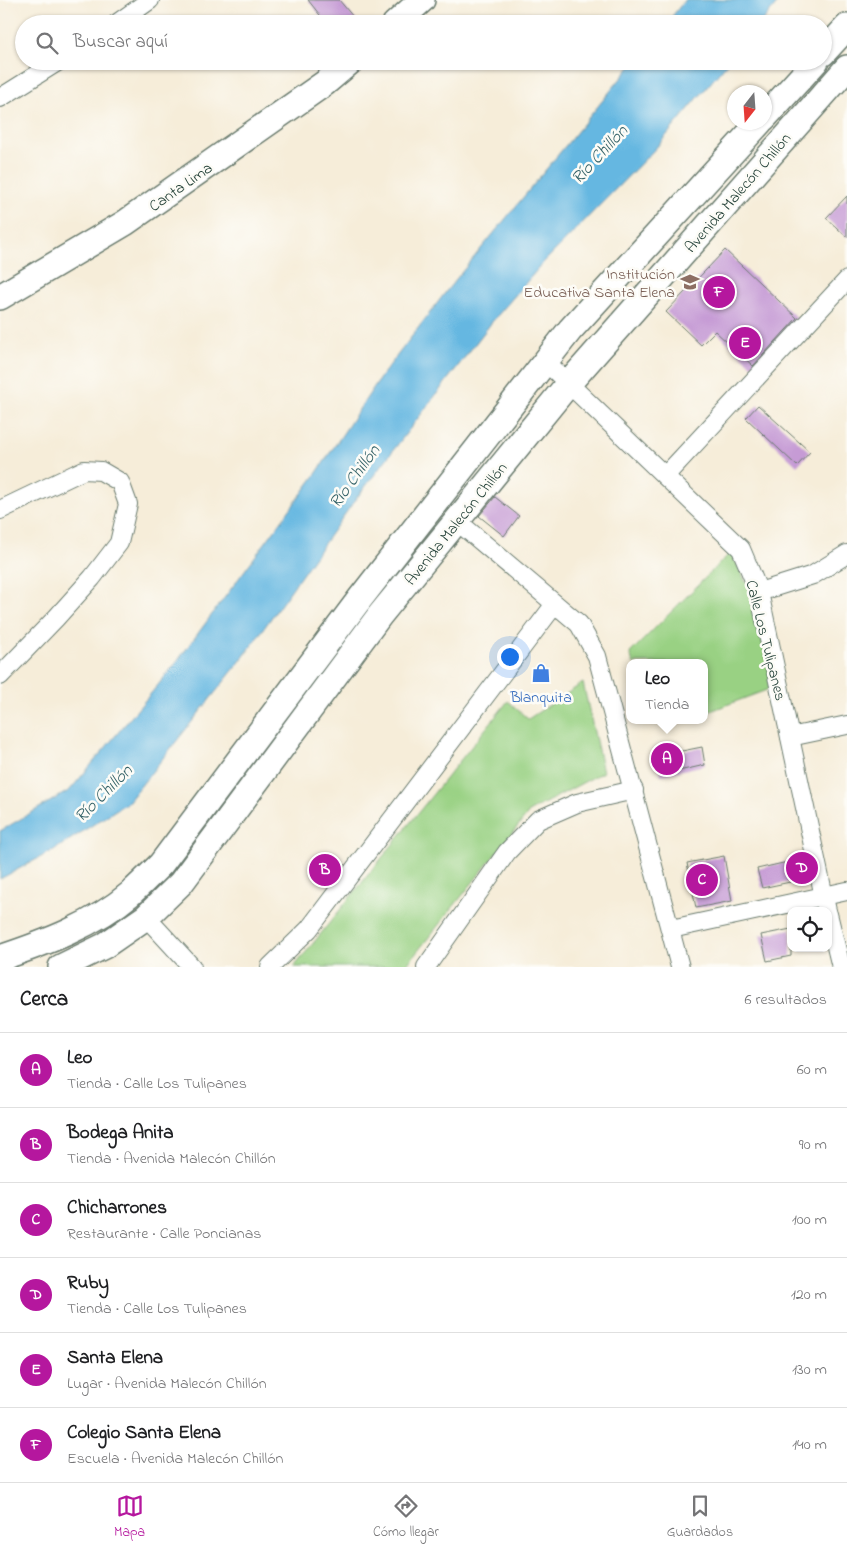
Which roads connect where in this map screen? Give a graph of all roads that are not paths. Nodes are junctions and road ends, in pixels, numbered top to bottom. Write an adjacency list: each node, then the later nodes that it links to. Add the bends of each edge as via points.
1 (150, 0): 3 (street)
2 (422, 0): 4 (main road)
3 (129, 15)
4 (404, 15)
5 (847, 27): 6 (main road)
6 (832, 43)
7 (45, 70): 11 (street)
8 (340, 70): 15 (main road, Canta Lima, via 125,224)
9 (808, 70): 12 (main road, Avenida Malecón Chillón)
10 (845, 75): 17 (main road, Avenida Malecón Chillón)
11 (0, 98)
12 (772, 109)
13 (753, 130): 16 (main road, Avenida Malecón Chillón)
14 (847, 280): 18 (street)
15 (0, 296)
16 (545, 361): 17 (street, Calle Los Tulipanes); 33 (main road, Avenida Malecón Chillón, via 359,600 161,864 129,894 93,918 48,942)
17 (569, 383): 18 (street, Calle Los Tulipanes); 20 (main road, Avenida Malecón Chillón)
18 (665, 476): 22 (street, Calle Los Tulipanes, via 741,549)
19 (0, 510): 24 (street, via 84,470 101,471 120,482 128,504 119,543 92,578)
20 (457, 521): 23 (street); 30 (main road, Avenida Malecón Chillón, via 380,615 181,883)
21 (847, 554): 22 (street, via 813,575)
22 (759, 592): 26 (street, Calle Los Tulipanes)
23 (555, 604): 27 (street, via 579,624 597,656); 36 (street, via 309,928)
24 (0, 676)
25 (847, 725): 26 (street)
26 (790, 736): 29 (street, Calle Los Tulipanes)
27 (634, 790): 31 (street); 37 (street, via 577,803 538,820 507,852)
28 (847, 891): 29 (street)
29 (826, 904): 31 (street)
30 (146, 917): 34 (main road, Avenida Malecón Chillón, via 104,946); 35 (street)
31 (671, 929): 38 (street)
32 (832, 930): 39 (street)
33 (0, 958)
34 (61, 967)
35 (192, 967)
36 (270, 967)
37 (426, 967)
38 (680, 967)
39 (841, 967)

